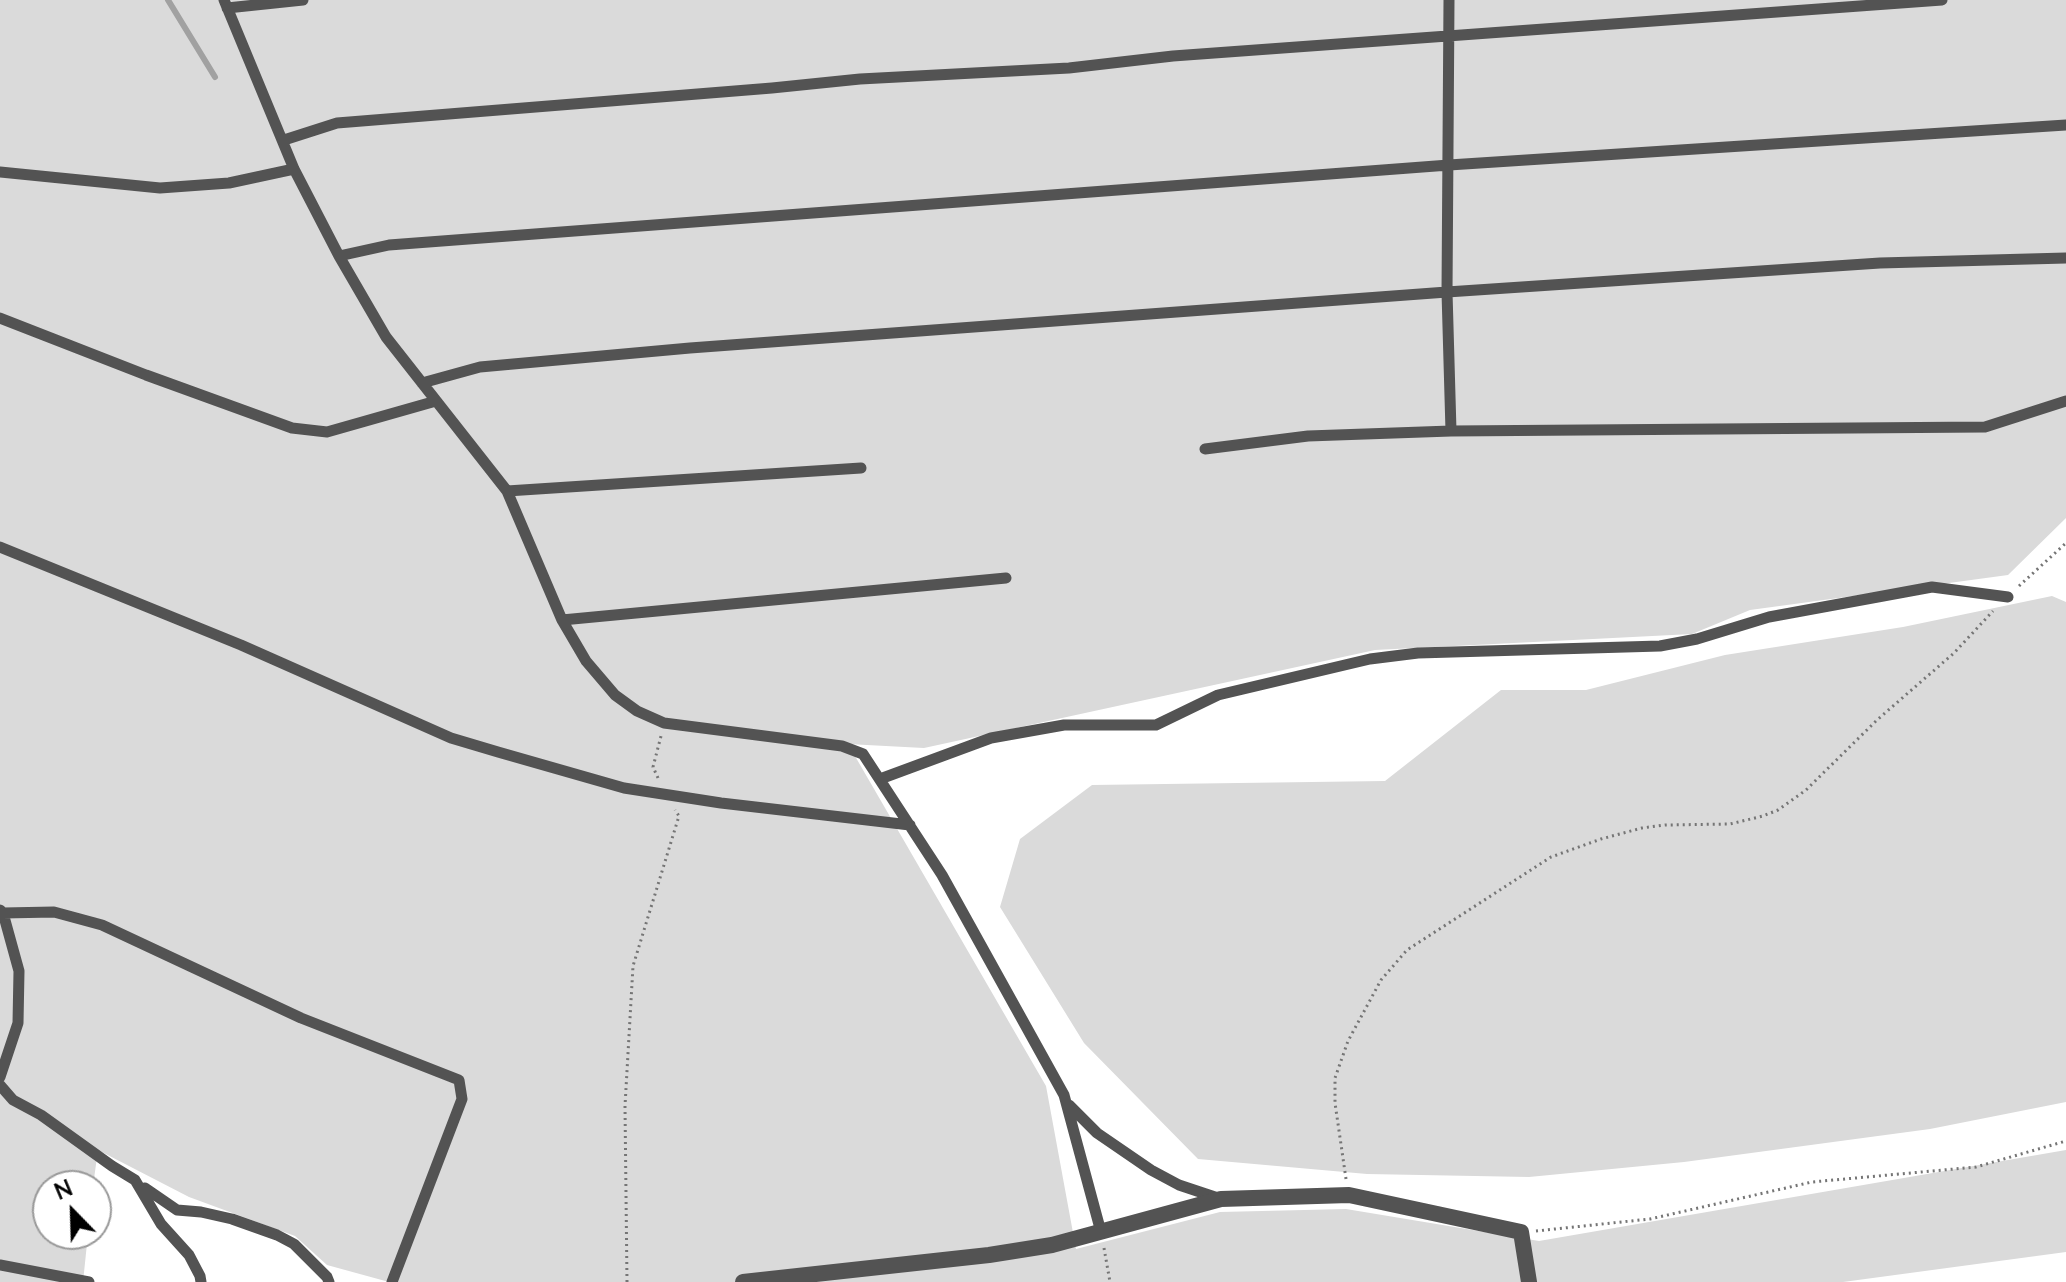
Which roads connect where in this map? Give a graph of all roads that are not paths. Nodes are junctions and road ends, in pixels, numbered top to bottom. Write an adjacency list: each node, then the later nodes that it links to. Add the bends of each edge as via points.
1 (303, 0): 4 (lane)
2 (1449, 0): 5 (lane)
3 (1942, 0): 5 (lane)
4 (226, 4): 7 (lane)
5 (1448, 37): 7 (lane, via 337,123); 8 (lane)
6 (2066, 125): 8 (lane)
7 (284, 140): 9 (lane)
8 (1449, 165): 11 (lane, via 389,245); 13 (lane)
9 (294, 169): 10 (lane, via 229,183 160,188); 11 (lane)
10 (0, 172)
11 (339, 256): 15 (lane, via 386,337)
12 (2066, 258): 13 (lane, via 1880,263)
13 (1447, 292): 15 (lane, via 660,351 480,367); 18 (lane)
14 (0, 318): 16 (lane, via 292,428 327,432)
15 (422, 383): 16 (lane)
16 (436, 401): 21 (lane)
17 (2066, 401): 18 (lane, via 1985,427)
18 (1451, 431): 19 (lane, via 1308,436)
19 (1205, 449)
20 (861, 468): 21 (lane)
21 (507, 491): 25 (lane)
22 (0, 547): 27 (lane, via 451,738 624,788)
23 (1006, 578): 25 (lane)
24 (2008, 597): 26 (lane, via 1932,587 1769,617 1660,646 1370,659 1218,695 1156,725 1064,725 991,738)
25 (562, 620): 26 (lane, via 586,661 637,711 664,723 842,746 863,754)
26 (880, 779): 27 (lane)
27 (910, 825): 31 (lane)
28 (1, 912): 29 (lane, via 19,984 18,1023); 39 (lane, via 54,912 102,925 301,1018 459,1080 462,1099)
29 (0, 1077)
30 (0, 1085): 32 (lane, via 13,1100)
31 (1068, 1104): 33 (lane, via 1097,1133 1151,1170); 34 (lane)
32 (135, 1180): 37 (lane, via 161,1224 189,1255); 38 (lane, via 177,1210 232,1219 277,1235 294,1244)
33 (1221, 1199): 34 (street); 41 (street, via 1349,1195 1521,1232)
34 (1101, 1232): 40 (street, via 989,1255)
35 (0, 1265): 36 (lane)
36 (89, 1282)
37 (201, 1282)
38 (329, 1282)
39 (392, 1282)
40 (743, 1282)
41 (1529, 1282)

